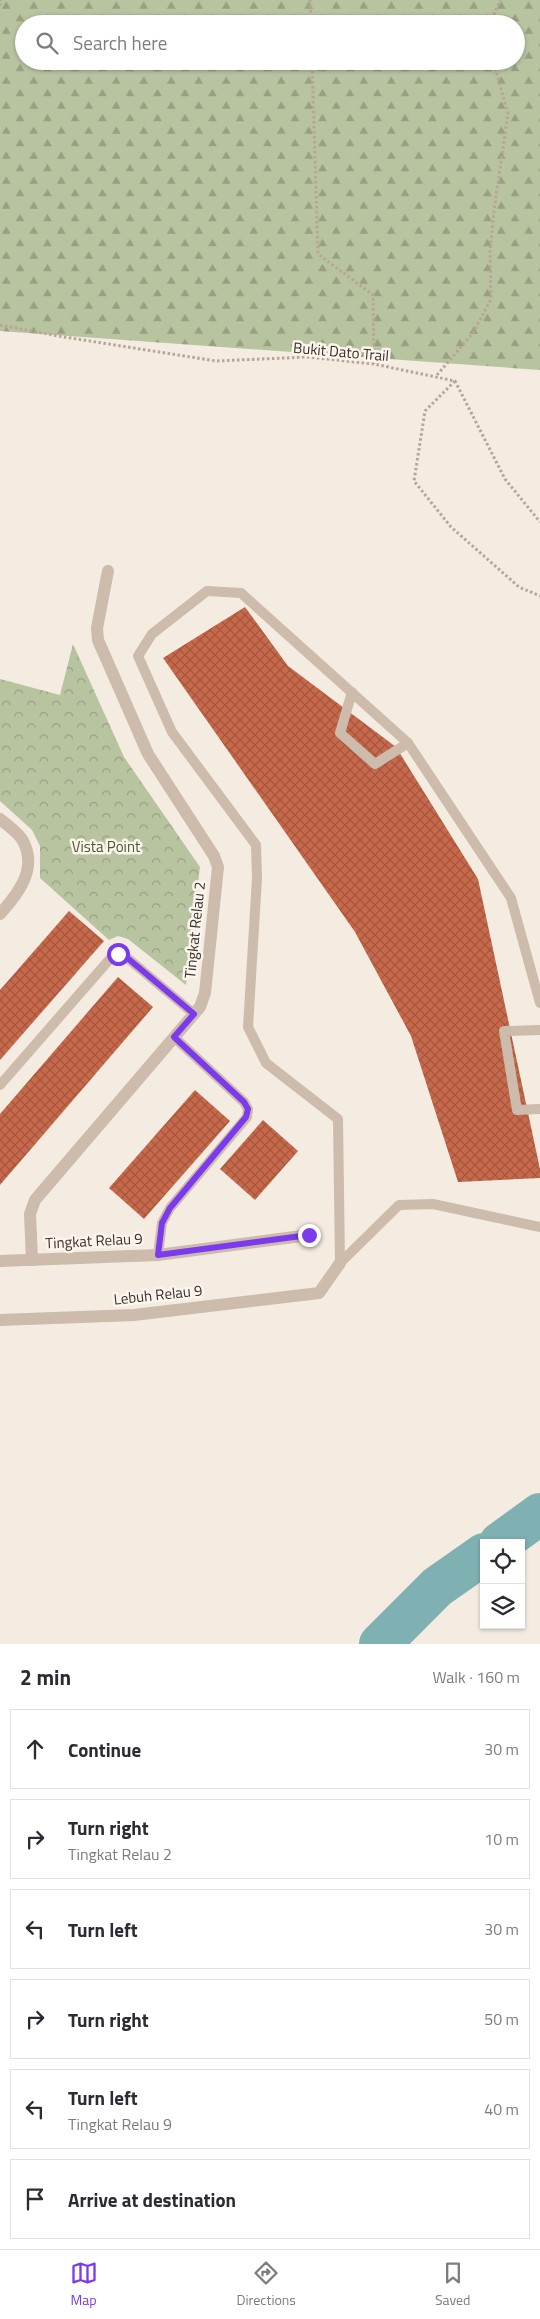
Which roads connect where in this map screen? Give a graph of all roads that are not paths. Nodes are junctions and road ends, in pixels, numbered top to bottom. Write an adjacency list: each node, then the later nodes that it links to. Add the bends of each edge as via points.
1 (108, 571): 7 (street, Tingkat Relau 2, via 97,628 98,640 148,754 218,867 205,993)
2 (352, 692): 3 (lane); 3 (lane, via 340,733 375,764); 17 (lane, via 241,593 207,591 152,634 138,656 172,732 256,846 248,1027 266,1063 338,1119)
3 (408, 743): 6 (lane, via 511,898)
4 (0, 819): 5 (street, via 22,839 28,855 28,870 20,891)
5 (0, 914)
6 (540, 1003)
7 (194, 1014): 9 (street, Tingkat Relau 2); 10 (lane, via 125,956 118,954 109,960)
8 (540, 1030): 11 (lane, via 504,1031 518,1110)
9 (174, 1037): 14 (lane, via 248,1109 246,1117 170,1208 162,1223); 15 (street, Tingkat Relau 2, via 35,1200 30,1214)
10 (0, 1084)
11 (540, 1109)
12 (540, 1227): 17 (lane, via 433,1204 399,1205)
13 (309, 1235): 14 (street, Tingkat Relau 9)
14 (158, 1255): 15 (street, Tingkat Relau 9)
15 (32, 1260): 16 (street, Tingkat Relau 9)
16 (0, 1261)
17 (340, 1263): 18 (street, Lebuh Relau 9, via 319,1293 134,1315)
18 (0, 1320)

